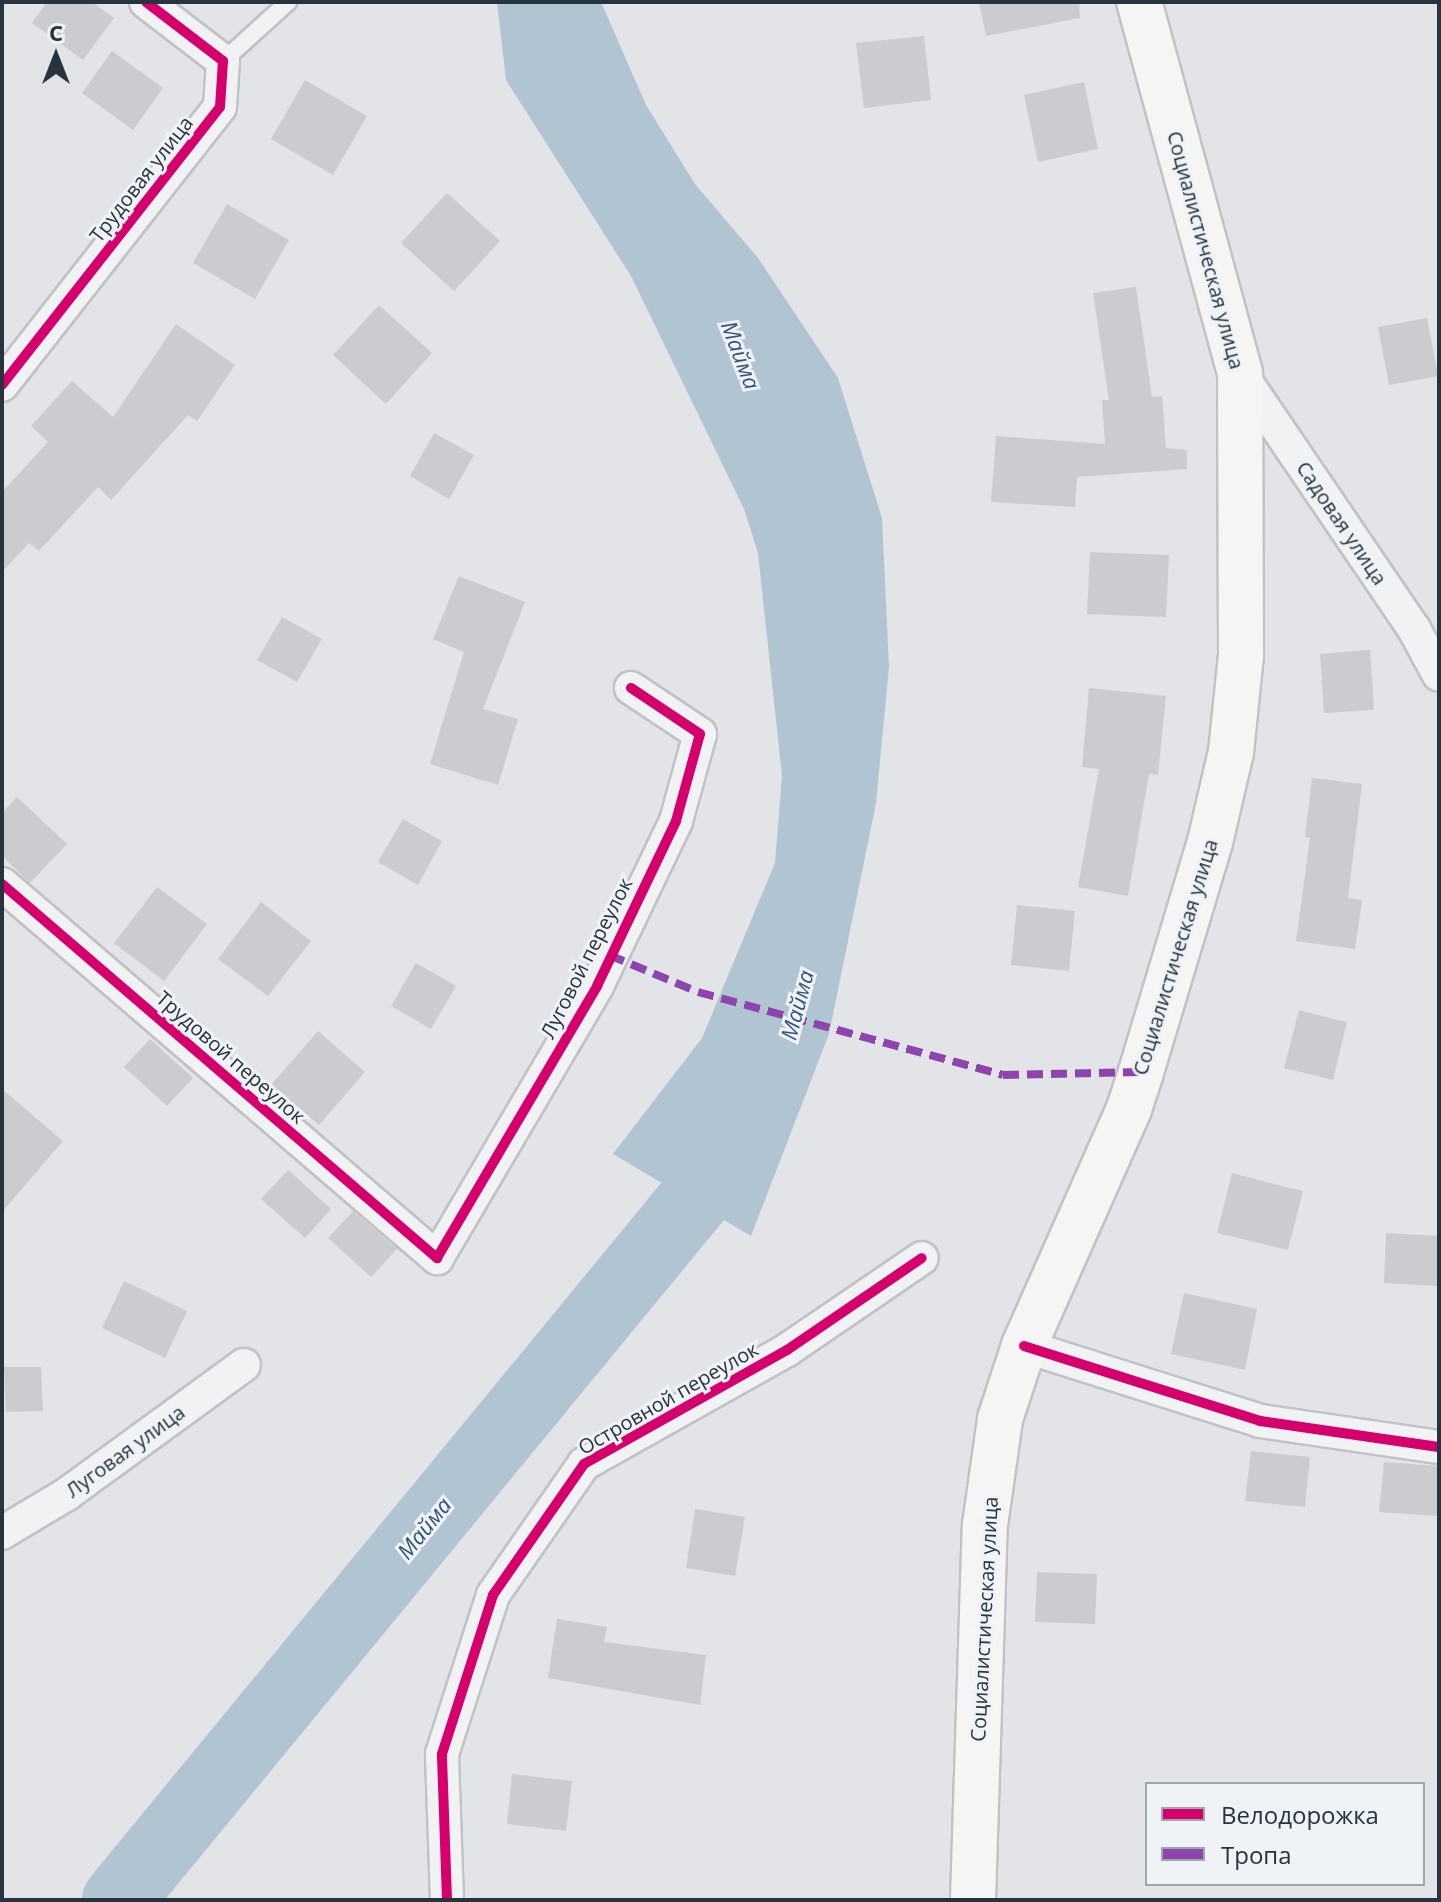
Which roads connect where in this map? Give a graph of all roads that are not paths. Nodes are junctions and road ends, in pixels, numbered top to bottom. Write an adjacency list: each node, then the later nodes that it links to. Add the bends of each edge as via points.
1 (146, 2): 4 (street)
2 (288, 2): 4 (lane)
3 (1139, 2): 5 (main road, Социалистическая улица)
4 (223, 61): 6 (street, Трудовая улица, via 220,107)
5 (1240, 373): 7 (street, Садовая улица, via 1414,629); 12 (main road, Социалистическая улица, via 1241,656 1231,752 1183,939 1129,1109)
6 (2, 385)
7 (1439, 675)
8 (631, 688): 10 (street, Луговой переулок, via 700,734 676,821 597,986)
9 (2, 884): 10 (street, Трудовой переулок)
10 (437, 1258)
11 (922, 1258): 16 (street, Островной переулок, via 787,1350 584,1464 493,1595 442,1754)
12 (1024, 1346): 14 (street, via 1260,1421); 17 (main road, Социалистическая улица, via 1000,1419 985,1525)
13 (244, 1365): 15 (street, Луговая улица, via 67,1494)
14 (1439, 1447)
15 (2, 1533)
16 (447, 1900)
17 (973, 1900)

